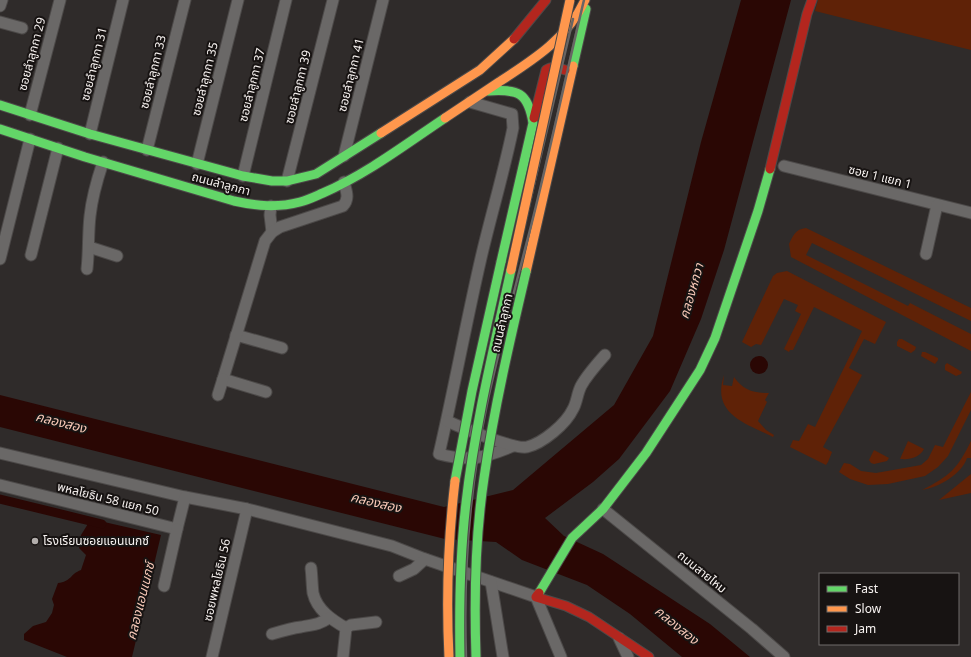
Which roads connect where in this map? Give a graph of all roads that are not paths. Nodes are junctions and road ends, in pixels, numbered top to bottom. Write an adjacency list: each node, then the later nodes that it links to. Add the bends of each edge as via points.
1 (2, 0): 13 (street)
2 (60, 0): 20 (street, ซอยลำลูกกา 29)
3 (124, 0): 23 (street, ซอยลำลูกกา 31)
4 (184, 0): 26 (street, ซอยลำลูกกา 33)
5 (238, 0): 29 (street, ซอยลำลูกกา 35)
6 (286, 0): 31 (street, ซอยลำลูกกา 37)
7 (333, 0): 32 (street, ซอยลำลูกกา 39)
8 (383, 0): 27 (street, ซอยลำลูกกา 41)
9 (546, 0): 27 (main road, ถนนลำลูกกา, via 521,32 480,70)
10 (570, 0): 72 (main road, ถนนลำลูกกา, bridge, via 478,421 463,530)
11 (587, 0): 16 (main road, ถนนลำลูกกา); 17 (main road, ถนนลำลูกกา, via 561,36 535,59)
12 (812, 0): 56 (main road, via 758,212 715,338 700,370 652,445)
13 (0, 6)
14 (0, 22): 15 (street)
15 (22, 28)
16 (569, 82): 21 (main road, via 567,72 561,68 551,67 546,70); 73 (main road, ถนนลำลูกกา, bridge, via 494,414 483,482 477,558)
17 (488, 90): 18 (main road, ถนนลำลูกกา); 21 (main road, via 518,94 530,105)
18 (470, 102): 33 (main road, ถนนลำลูกกา); 50 (street, via 512,114 513,128 481,258)
19 (0, 105): 20 (main road, ถนนลำลูกกา)
20 (30, 115): 23 (main road, ถนนลำลูกกา)
21 (533, 123): 71 (main road, bridge, via 471,393 457,470 447,583)
22 (0, 129): 24 (main road, ถนนลำลูกกา)
23 (90, 134): 26 (main road, ถนนลำลูกกา)
24 (30, 139): 25 (main road, ถนนลำลูกกา); 42 (street)
25 (58, 148): 28 (main road, ถนนลำลูกกา); 40 (street)
26 (147, 150): 29 (main road, ถนนลำลูกกา)
27 (344, 156): 32 (main road, ถนนลำลูกกา, via 316,174)
28 (103, 162): 35 (main road, ถนนลำลูกกา, via 226,199 256,206); 38 (street, via 93,196)
29 (197, 164): 31 (main road, ถนนลำลูกกา)
30 (784, 166): 34 (street, ซอย 1 แยก 1)
31 (242, 176): 32 (main road, ถนนลำลูกกา)
32 (288, 181)
33 (344, 182): 35 (main road, ถนนลำลูกกา, via 302,202); 37 (street, via 348,197 343,206)
34 (937, 205): 36 (street, ซอย 1 แยก 1); 39 (street)
35 (271, 206): 37 (street)
36 (971, 213)
37 (272, 232): 44 (street, via 265,241)
38 (89, 247): 41 (street); 43 (street)
39 (926, 254)
40 (32, 255)
41 (117, 256)
42 (0, 259)
43 (87, 269)
44 (236, 335): 45 (street); 47 (street)
45 (282, 348)
46 (605, 355): 51 (street, via 581,386 573,410 555,432 527,448)
47 (223, 379): 48 (street); 49 (street)
48 (266, 392)
49 (218, 395)
50 (447, 422): 51 (street); 51 (street, via 439,454 469,459 494,454)
51 (514, 446)
52 (0, 452): 54 (street)
53 (0, 485): 57 (street, พหลโยธิน 58 แยก 50)
54 (185, 497): 55 (street); 57 (street)
55 (247, 509): 58 (street, via 392,546); 69 (street, ซอยพหลโยธิน 56)
56 (603, 509): 63 (main road, via 572,538); 78 (street, ถนนสายไหม)
57 (177, 530): 62 (street)
58 (425, 559): 60 (street, via 414,569); 61 (street)
59 (311, 568): 64 (street, via 313,594)
60 (399, 576)
61 (492, 582): 63 (street); 74 (street)
62 (164, 586)
63 (536, 597): 68 (main road, via 566,606 589,617); 75 (street)
64 (329, 618): 66 (street); 67 (street, via 312,626)
65 (376, 622): 66 (street)
66 (346, 628): 70 (street)
67 (272, 634)
68 (619, 638): 76 (street); 77 (main road)
69 (215, 656)
70 (343, 657)
71 (449, 657)
72 (460, 657)
73 (476, 657)
74 (503, 657)
75 (561, 657)
76 (628, 657)
77 (649, 657)
78 (784, 657)

